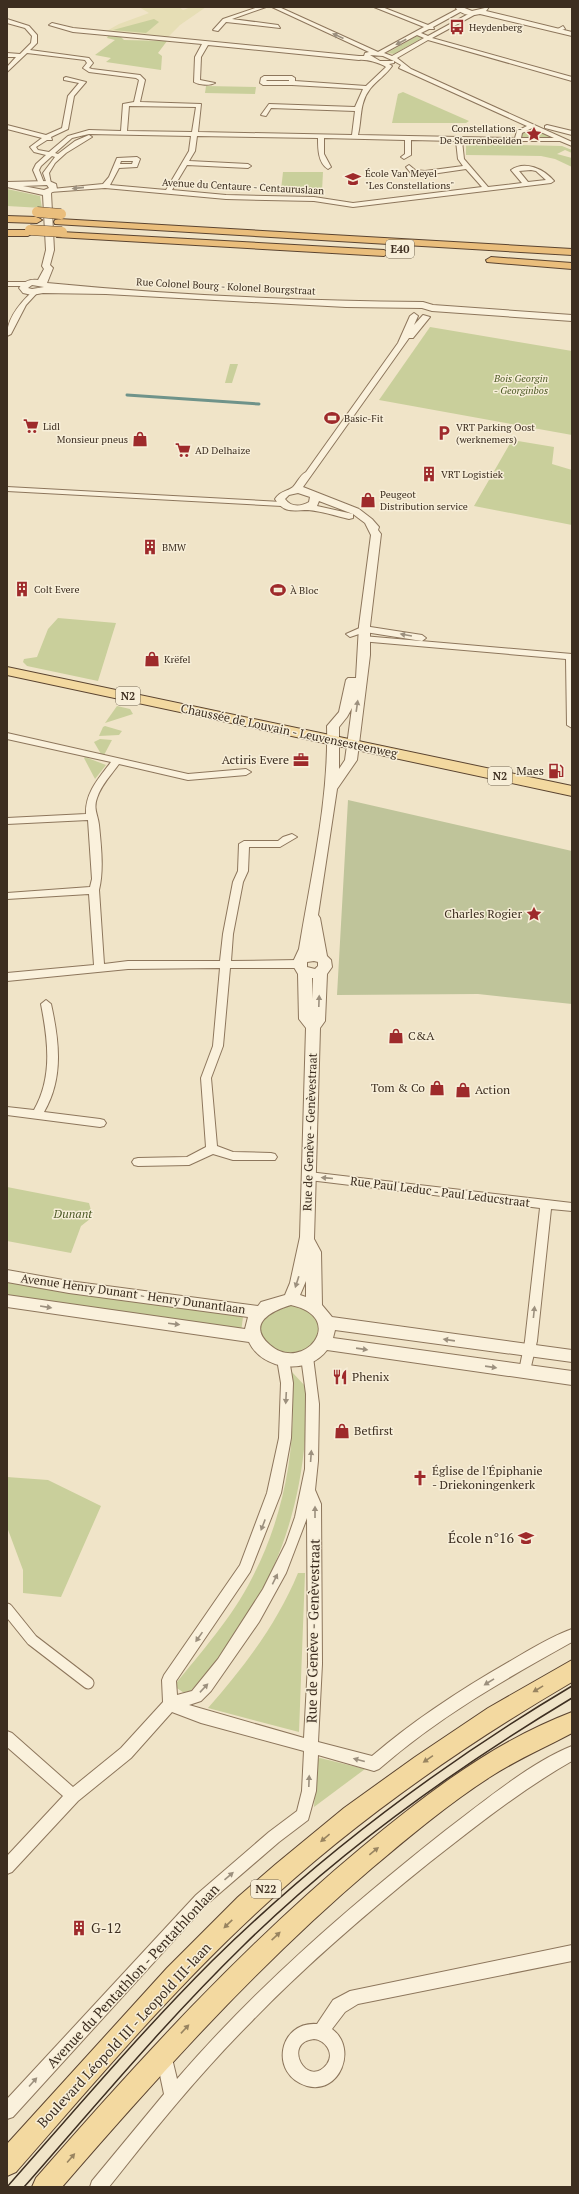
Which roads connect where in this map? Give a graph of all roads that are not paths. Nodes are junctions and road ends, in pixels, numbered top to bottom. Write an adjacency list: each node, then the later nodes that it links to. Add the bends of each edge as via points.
1 (264, 7): 6 (street)
2 (276, 7): 20 (street, one-way to 2)
3 (377, 7): 10 (street)
4 (459, 8): 5 (street); 10 (street)
5 (481, 10): 11 (street); 14 (street)
6 (225, 20): 9 (street); 12 (street)
7 (7, 21): 19 (street, via 20,24 31,30 35,36 34,43)
8 (52, 25): 18 (street, via 73,30)
9 (278, 27)
10 (428, 27): 14 (street); 15 (street)
11 (561, 29): 13 (street); 16 (street)
12 (216, 30)
13 (572, 30)
14 (439, 31): 17 (street)
15 (417, 33): 17 (street); 21 (street, one-way to 21)
16 (572, 34)
17 (428, 37): 25 (street); 30 (street)
18 (206, 43): 24 (street); 31 (street, via 198,57 197,82)
19 (26, 51): 23 (street); 34 (street, via 87,59 90,63 86,68 90,72 138,76 142,80)
20 (374, 52): 21 (street); 24 (street)
21 (380, 52): 25 (street)
22 (7, 55): 23 (street)
23 (20, 56): 28 (street)
24 (366, 57): 26 (street, via 374,62)
25 (392, 59): 26 (street); 27 (street)
26 (386, 64): 27 (street); 33 (street, via 389,66 387,69)
27 (408, 69): 37 (street)
28 (7, 70)
29 (66, 79): 47 (street, via 83,82 71,96 65,129)
30 (572, 79)
31 (212, 83)
32 (292, 83): 33 (street)
33 (367, 88): 35 (street)
34 (137, 104): 42 (street, via 126,104); 44 (street, via 199,106)
35 (358, 109): 36 (street, via 269,106); 48 (street)
36 (264, 115)
37 (531, 124): 40 (street); 45 (street); 51 (street, via 519,132)
38 (572, 125): 40 (street)
39 (7, 127): 47 (street)
40 (560, 131): 43 (street); 45 (street)
41 (109, 133): 42 (street); 53 (street, via 89,132); 55 (street, via 88,137)
42 (124, 134): 44 (street)
43 (572, 134)
44 (195, 135): 46 (street); 59 (street, via 192,152)
45 (553, 135): 52 (street)
46 (321, 137): 48 (street); 62 (street, via 321,154)
47 (45, 138): 53 (street); 56 (street, via 33,148)
48 (355, 138): 49 (street)
49 (408, 138): 50 (street); 58 (street, via 408,155)
50 (459, 139): 51 (street); 64 (street, via 460,159)
51 (518, 140): 52 (street)
52 (563, 140): 54 (street)
53 (61, 143): 55 (street); 56 (street)
54 (572, 144)
55 (74, 145): 57 (street)
56 (49, 154): 57 (street); 68 (street, via 36,170)
57 (61, 156): 68 (street, via 46,173)
58 (404, 158)
59 (186, 163): 61 (street); 70 (street)
60 (117, 166): 67 (street, via 114,178)
61 (248, 166)
62 (328, 167)
63 (409, 167): 64 (street, via 413,172 425,172)
64 (467, 167): 69 (street)
65 (7, 184): 68 (street)
66 (527, 184): 66 (street, Avenue du Centaure - Centauruslaan, via 543,182 551,181 539,169 514,170); 69 (street, Avenue du Centaure - Centauruslaan)
67 (105, 186): 68 (street, Avenue du Centaure - Centauruslaan, one-way to 68); 70 (street, Avenue du Centaure - Centauruslaan)
68 (43, 187): 89 (street, via 50,250 46,266 49,268)
69 (487, 189): 70 (street, Avenue du Centaure - Centauruslaan, via 353,205 314,199 226,197)
70 (168, 192)
71 (7, 211): 72 (highway, E40)
72 (37, 216): 73 (highway, E40); 74 (highway, E40)
73 (7, 219)
74 (61, 225): 76 (highway, E40); 78 (highway, E40); 79 (highway, E40); 80 (highway, E40); 81 (highway, E40)
75 (7, 229): 76 (highway, E40)
76 (29, 232): 77 (highway, E40)
77 (7, 233)
78 (338, 237): 79 (highway, E40); 83 (highway, E40)
79 (442, 237): 82 (highway, E40)
80 (228, 240): 81 (highway, E40); 86 (highway, E40)
81 (182, 241): 84 (highway, E40)
82 (572, 245)
83 (572, 252)
84 (395, 254)
85 (481, 259): 87 (highway)
86 (572, 260)
87 (572, 266)
88 (7, 285): 89 (street, Rue Colonel Bourg - Kolonel Bourgstraat)
89 (34, 287): 91 (street, Rue Colonel Bourg - Kolonel Bourgstraat, via 346,304); 94 (street)
90 (434, 310): 91 (street, Rue Colonel Bourg - Kolonel Bourgstraat, via 423,305); 92 (street, Rue Colonel Bourg - Kolonel Bourgstraat); 93 (street, Rue Colonel Bourg - Kolonel Bourgstraat)
91 (412, 311): 92 (street, Rue Colonel Bourg - Kolonel Bourgstraat); 95 (street)
92 (426, 317): 95 (street)
93 (572, 318)
94 (7, 334)
95 (402, 343): 96 (street)
96 (309, 474): 98 (street); 99 (street, via 312,478)
97 (10, 488): 100 (street, via 238,501)
98 (296, 490): 99 (street); 100 (street, via 285,493)
99 (312, 495): 101 (street, via 314,504); 102 (street, via 360,513 370,521)
100 (282, 500): 101 (street, via 291,508)
101 (308, 509): 102 (street, via 355,518)
102 (373, 530): 104 (street, via 376,534 376,546)
103 (350, 634): 104 (street)
104 (363, 634): 105 (street, via 440,647); 109 (street, Rue de Genève - Genèvestraat, via 356,654 346,705 340,720 333,726); 110 (street, Rue de Genève - Genèvestraat, one-way to 104, via 364,655)
105 (571, 657): 107 (street)
106 (7, 670): 109 (main road, Chaussée de Louvain - Leuvensesteenweg / N2)
107 (572, 725)
108 (7, 736): 111 (street)
109 (333, 740): 110 (main road, Chaussée de Louvain - Leuvensesteenweg / N2); 113 (street, Rue de Genève - Genèvestraat)
110 (352, 744): 113 (street, Rue de Genève - Genèvestraat, via 349,765); 114 (main road, Chaussée de Louvain - Leuvensesteenweg / N2)
111 (116, 762): 112 (street, via 188,777); 115 (street, via 90,800)
112 (246, 772)
113 (331, 789): 120 (street, Rue de Genève - Genèvestraat)
114 (572, 791)
115 (90, 817): 116 (street); 118 (street, via 94,823 97,879)
116 (7, 821)
117 (292, 838): 122 (street, via 286,838 280,844 244,844 243,871 232,910)
118 (94, 890): 119 (street); 124 (street)
119 (7, 896)
120 (312, 912): 121 (street, Rue de Genève - Genèvestraat); 123 (street, Rue de Genève - Genèvestraat)
121 (321, 958): 123 (street, via 312,956); 125 (street, Rue de Genève - Genèvestraat, via 325,967)
122 (226, 965): 123 (street); 124 (street); 132 (street, via 218,1046 206,1078)
123 (302, 965): 125 (street); 128 (street, Rue de Genève - Genèvestraat, via 306,1020)
124 (99, 967): 126 (street)
125 (320, 972): 128 (street, Rue de Genève - Genèvestraat, one-way to 125, via 318,1021)
126 (7, 978)
127 (46, 1004): 130 (street, via 51,1025 52,1074 48,1093)
128 (313, 1027): 135 (street, Rue de Genève - Genèvestraat)
129 (7, 1111): 130 (street)
130 (37, 1114): 131 (street)
131 (100, 1123)
132 (212, 1149): 133 (street, via 233,1156); 134 (street, via 189,1161)
133 (271, 1157)
134 (138, 1162)
135 (309, 1176): 136 (street, Rue Paul Leduc - Paul Leducstraat, one-way to 135); 138 (street, Rue de Genève - Genèvestraat)
136 (546, 1204): 137 (street, Rue Paul Leduc - Paul Leducstraat); 147 (street, one-way to 136)
137 (572, 1207)
138 (307, 1237): 140 (street, Rue de Genève - Genèvestraat, one-way to 140, via 298,1283); 142 (street, Rue de Genève - Genèvestraat, via 313,1252)
139 (7, 1276): 143 (street, Avenue Henry Dunant - Henry Dunantlaan)
140 (291, 1299): 142 (street, via 302,1300); 143 (street, via 274,1302)
141 (7, 1301): 145 (street, Avenue Henry Dunant - Henry Dunantlaan, one-way to 145)
142 (314, 1306): 144 (street)
143 (259, 1312): 145 (street, via 253,1324)
144 (327, 1323): 146 (street); 147 (street, one-way to 144)
145 (253, 1336): 150 (street, via 263,1351)
146 (324, 1344): 149 (street); 151 (street, one-way to 151)
147 (529, 1351): 148 (street); 151 (street)
148 (572, 1356)
149 (307, 1357): 150 (street); 153 (street, Rue de Genève - Genèvestraat, one-way to 149, via 313,1406)
150 (282, 1359): 158 (street, one-way to 158, via 287,1383 285,1438 272,1498 245,1568 169,1680)
151 (525, 1371): 152 (street)
152 (572, 1378)
153 (308, 1490): 158 (street, Rue de Genève - Genèvestraat, one-way to 153, via 196,1696 206,1686 269,1593 288,1553); 161 (street, Rue de Genève - Genèvestraat, one-way to 153, via 315,1664 315,1517 314,1504)
154 (7, 1609): 157 (street, via 31,1638)
155 (572, 1635): 161 (street, one-way to 161, via 521,1662 428,1720 405,1736 374,1764)
156 (572, 1670): 170 (main road, Boulevard Léopold III - Leopold III-laan / N22, one-way to 170, via 490,1718 416,1767 283,1873 186,1965)
157 (88, 1683)
158 (170, 1704): 161 (street, via 201,1716); 163 (street, via 126,1753)
159 (572, 1722): 167 (main road, one-way to 159, via 306,1908 395,1834 481,1770 513,1750)
160 (7, 1738): 163 (street)
161 (310, 1746): 169 (street, Avenue du Pentathlon - Pentathlonlaan, one-way to 161, via 201,1900 303,1815 309,1791)
162 (572, 1753): 168 (street, via 540,1770 412,1867 263,1999)
163 (73, 1796): 164 (street)
164 (7, 1867)
165 (572, 1953): 166 (street, via 356,1997 339,2006)
166 (321, 2032)
167 (163, 2052): 168 (street); 171 (main road, one-way to 167)
168 (172, 2094): 172 (street)
169 (7, 2111)
170 (7, 2163)
171 (45, 2187)
172 (98, 2187)

